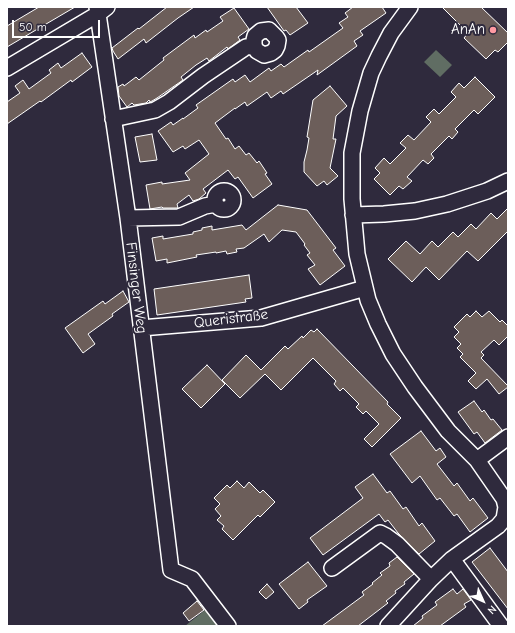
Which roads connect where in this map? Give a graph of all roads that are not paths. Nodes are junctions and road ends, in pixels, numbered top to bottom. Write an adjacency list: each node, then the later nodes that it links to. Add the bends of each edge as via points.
1 (410, 7): 8 (street, via 391,33 379,56 360,111 352,153)
2 (100, 9): 4 (street); 5 (street, Finsinger Weg)
3 (254, 46): 5 (street, via 246,47 155,110)
4 (7, 68)
5 (113, 119): 9 (street, Finsinger Weg)
6 (508, 181): 8 (street, via 447,204 415,211)
7 (216, 204): 9 (street, via 179,217)
8 (353, 216): 10 (street, via 357,254)
9 (128, 218): 11 (street, Finsinger Weg)
10 (365, 288): 11 (street, Queristraße, via 261,318); 13 (street, via 378,324 393,354 448,431)
11 (141, 328): 18 (street, Finsinger Weg, via 171,570 192,579)
12 (508, 438): 13 (street)
13 (477, 460): 14 (street, via 504,498)
14 (507, 507): 15 (street, via 504,519 498,526)
15 (452, 559): 17 (street); 20 (street)
16 (332, 568): 17 (street, via 380,533 397,544)
17 (431, 579): 19 (street)
18 (228, 626)
19 (388, 626)
20 (501, 626)

